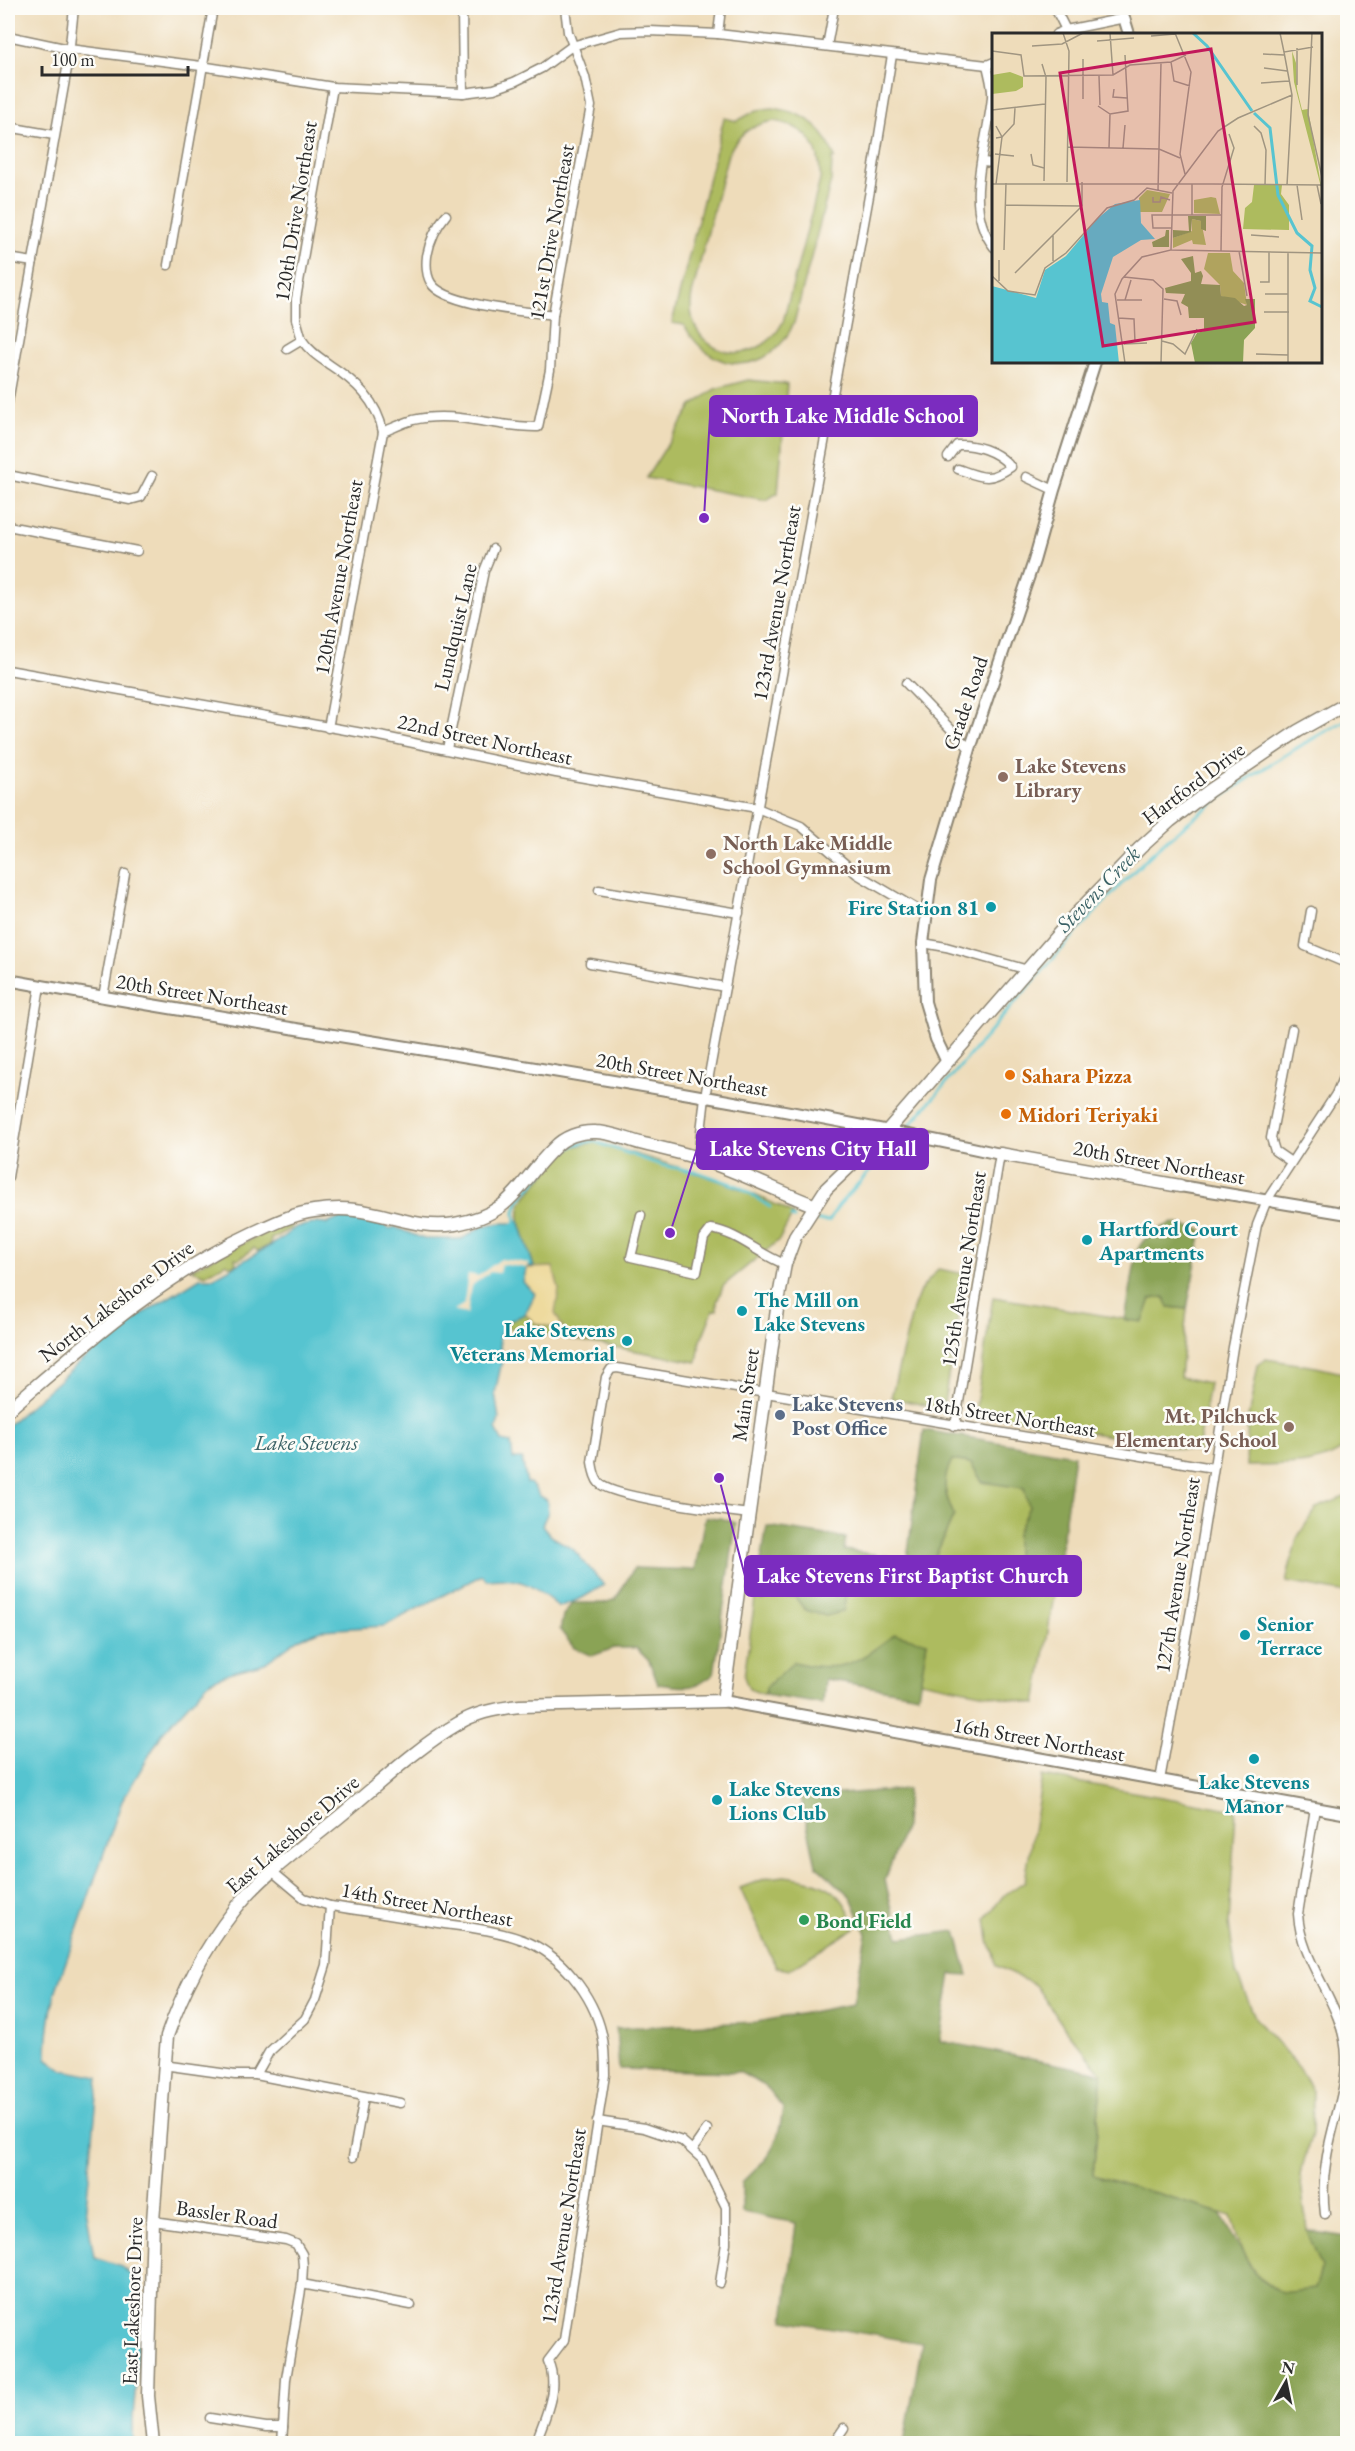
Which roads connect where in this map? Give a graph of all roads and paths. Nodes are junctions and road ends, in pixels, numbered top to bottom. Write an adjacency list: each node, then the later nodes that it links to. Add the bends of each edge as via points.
1 (74, 8): 16 (street)
2 (213, 8): 19 (street)
3 (462, 8): 21 (street)
4 (565, 8): 14 (street, 121st Drive Northeast)
5 (721, 8): 12 (street)
6 (834, 8): 15 (street)
7 (1055, 8): 9 (street)
8 (1123, 13): 9 (street); 11 (street)
9 (1066, 30): 10 (street)
10 (1058, 33)
11 (1129, 33)
12 (718, 34): 14 (street, via 621,33); 15 (street)
13 (8, 36): 16 (street)
14 (572, 46): 21 (street, via 514,82); 31 (street, 121st Drive Northeast, via 585,77 591,106)
15 (827, 46): 17 (street)
16 (69, 49): 19 (street); 23 (street)
17 (892, 55): 18 (street); 52 (street, 123rd Avenue Northeast)
18 (990, 63): 24 (street, via 992,94)
19 (201, 66): 20 (street); 30 (street)
20 (333, 87): 21 (street); 32 (street, 120th Drive Northeast, via 296,299)
21 (463, 93)
22 (8, 127): 23 (street)
23 (54, 135): 29 (street)
24 (982, 162): 25 (street); 27 (street, via 976,190 978,210)
25 (992, 164)
26 (446, 215): 31 (street, via 431,238 427,274 431,285 459,301)
27 (992, 245)
28 (8, 258): 29 (street)
29 (33, 262): 35 (street)
30 (168, 265)
31 (553, 315): 36 (street, 121st Drive Northeast, via 550,370 538,427 521,428 456,417 413,420)
32 (302, 340): 33 (street); 36 (street, via 369,398 380,416)
33 (287, 349)
34 (1095, 363): 42 (street, Grade Road)
35 (8, 402)
36 (383, 432): 49 (street, 120th Avenue Northeast)
37 (948, 457): 38 (street, via 957,445 969,445 1000,456 1010,465 996,477 988,478)
38 (958, 469)
39 (8, 475): 40 (street, via 130,500 141,497)
40 (152, 476)
41 (1026, 477): 42 (street)
42 (1054, 490): 51 (street, Grade Road)
43 (8, 526): 45 (street)
44 (493, 549): 50 (street, Lundquist Lane, via 484,571)
45 (137, 551)
46 (8, 670): 49 (street, 22nd Street Northeast)
47 (906, 683): 51 (street)
48 (1347, 703): 61 (main road, Hartford Drive, via 1298,731 1170,821 1076,915)
49 (328, 728): 50 (street, 22nd Street Northeast)
50 (447, 749): 52 (street, 22nd Street Northeast, via 556,773)
51 (970, 749): 57 (street, Grade Road, via 938,854)
52 (758, 808): 56 (street, 123rd Avenue Northeast); 57 (street, 22nd Street Northeast, via 801,826 856,874)
53 (125, 874): 65 (street)
54 (598, 890): 56 (street)
55 (1311, 911): 60 (street, via 1305,946)
56 (739, 913): 64 (street, 123rd Avenue Northeast)
57 (925, 914): 58 (street, Grade Road)
58 (923, 943): 61 (street); 67 (street, Grade Road, via 925,1002)
59 (591, 963): 64 (street)
60 (1347, 964)
61 (1028, 970): 67 (main road, Hartford Drive)
62 (8, 980): 63 (street, 20th Street Northeast)
63 (40, 986): 65 (street, 20th Street Northeast); 74 (street)
64 (724, 987): 69 (street, 123rd Avenue Northeast)
65 (103, 997): 69 (street, 20th Street Northeast)
66 (1292, 1029): 73 (street, via 1271,1138 1275,1151)
67 (947, 1062): 70 (main road, Hartford Drive)
68 (1347, 1072): 73 (street, 127th Avenue Northeast)
69 (705, 1097): 70 (street, 20th Street Northeast); 72 (street, 123rd Avenue Northeast)
70 (891, 1131): 71 (street, 20th Street Northeast); 77 (main road, Main Street)
71 (1000, 1154): 75 (main road, 20th Street Northeast); 83 (street, 125th Avenue Northeast)
72 (698, 1158): 77 (main road, North Lakeshore Drive); 82 (main road, North Lakeshore Drive, via 596,1131 565,1139 506,1203 474,1220 432,1226 335,1209 293,1215 188,1267 120,1317)
73 (1291, 1162): 76 (street, 127th Avenue Northeast)
74 (8, 1177)
75 (1180, 1186): 76 (street, 20th Street Northeast)
76 (1267, 1200): 78 (street, 20th Street Northeast); 84 (street, 127th Avenue Northeast, via 1247,1267)
77 (813, 1205): 80 (main road, Main Street)
78 (1347, 1214)
79 (641, 1215): 80 (street, via 631,1257 697,1272 704,1238 711,1229 725,1231)
80 (785, 1264): 81 (main road, Main Street)
81 (765, 1392): 83 (street, 18th Street Northeast); 85 (main road, Main Street); 85 (street, 18th Street Northeast, via 611,1369 606,1377 592,1462 600,1485 622,1493)
82 (8, 1410)
83 (955, 1426): 84 (street, 18th Street Northeast)
84 (1214, 1468): 87 (street, 127th Avenue Northeast)
85 (750, 1514): 86 (main road, Main Street)
86 (723, 1701): 87 (street, 16th Street Northeast); 90 (main road, East Lakeshore Drive, via 520,1706 496,1709 462,1721 438,1736)
87 (1160, 1780): 88 (street, 16th Street Northeast)
88 (1315, 1808): 89 (street, 16th Street Northeast); 101 (street, via 1298,1914 1299,1930 1343,2030 1346,2057 1342,2097 1326,2162)
89 (1347, 1814)
90 (273, 1872): 91 (street, 14th Street Northeast, via 304,1898); 93 (main road, East Lakeshore Drive, via 233,1911 205,1956 176,2010)
91 (330, 1906): 92 (street, 14th Street Northeast, via 497,1932 525,1940 569,1972); 94 (street, via 326,1965 315,2000 305,2019 268,2052)
92 (592, 2007): 97 (street, 123rd Avenue Northeast, via 605,2054)
93 (163, 2065): 94 (street); 102 (main road, East Lakeshore Drive)
94 (256, 2075): 95 (street)
95 (364, 2097): 96 (street); 100 (street)
96 (400, 2103)
97 (597, 2121): 99 (street, via 644,2128 682,2141); 111 (street, 123rd Avenue Northeast, via 564,2340 548,2361 554,2373 549,2407)
98 (707, 2130): 99 (street)
99 (693, 2149): 103 (street, via 726,2207)
100 (354, 2157)
101 (1325, 2214)
102 (153, 2221): 104 (street, Bassler Road, via 296,2244 302,2254); 109 (main road, East Lakeshore Drive, via 148,2396)
103 (720, 2283)
104 (302, 2284): 105 (street); 107 (street, via 286,2379)
105 (411, 2304)
106 (210, 2418): 107 (street)
107 (283, 2427): 110 (street)
108 (844, 2428): 112 (street)
109 (153, 2444)
110 (282, 2444)
111 (535, 2444)
112 (833, 2444)

